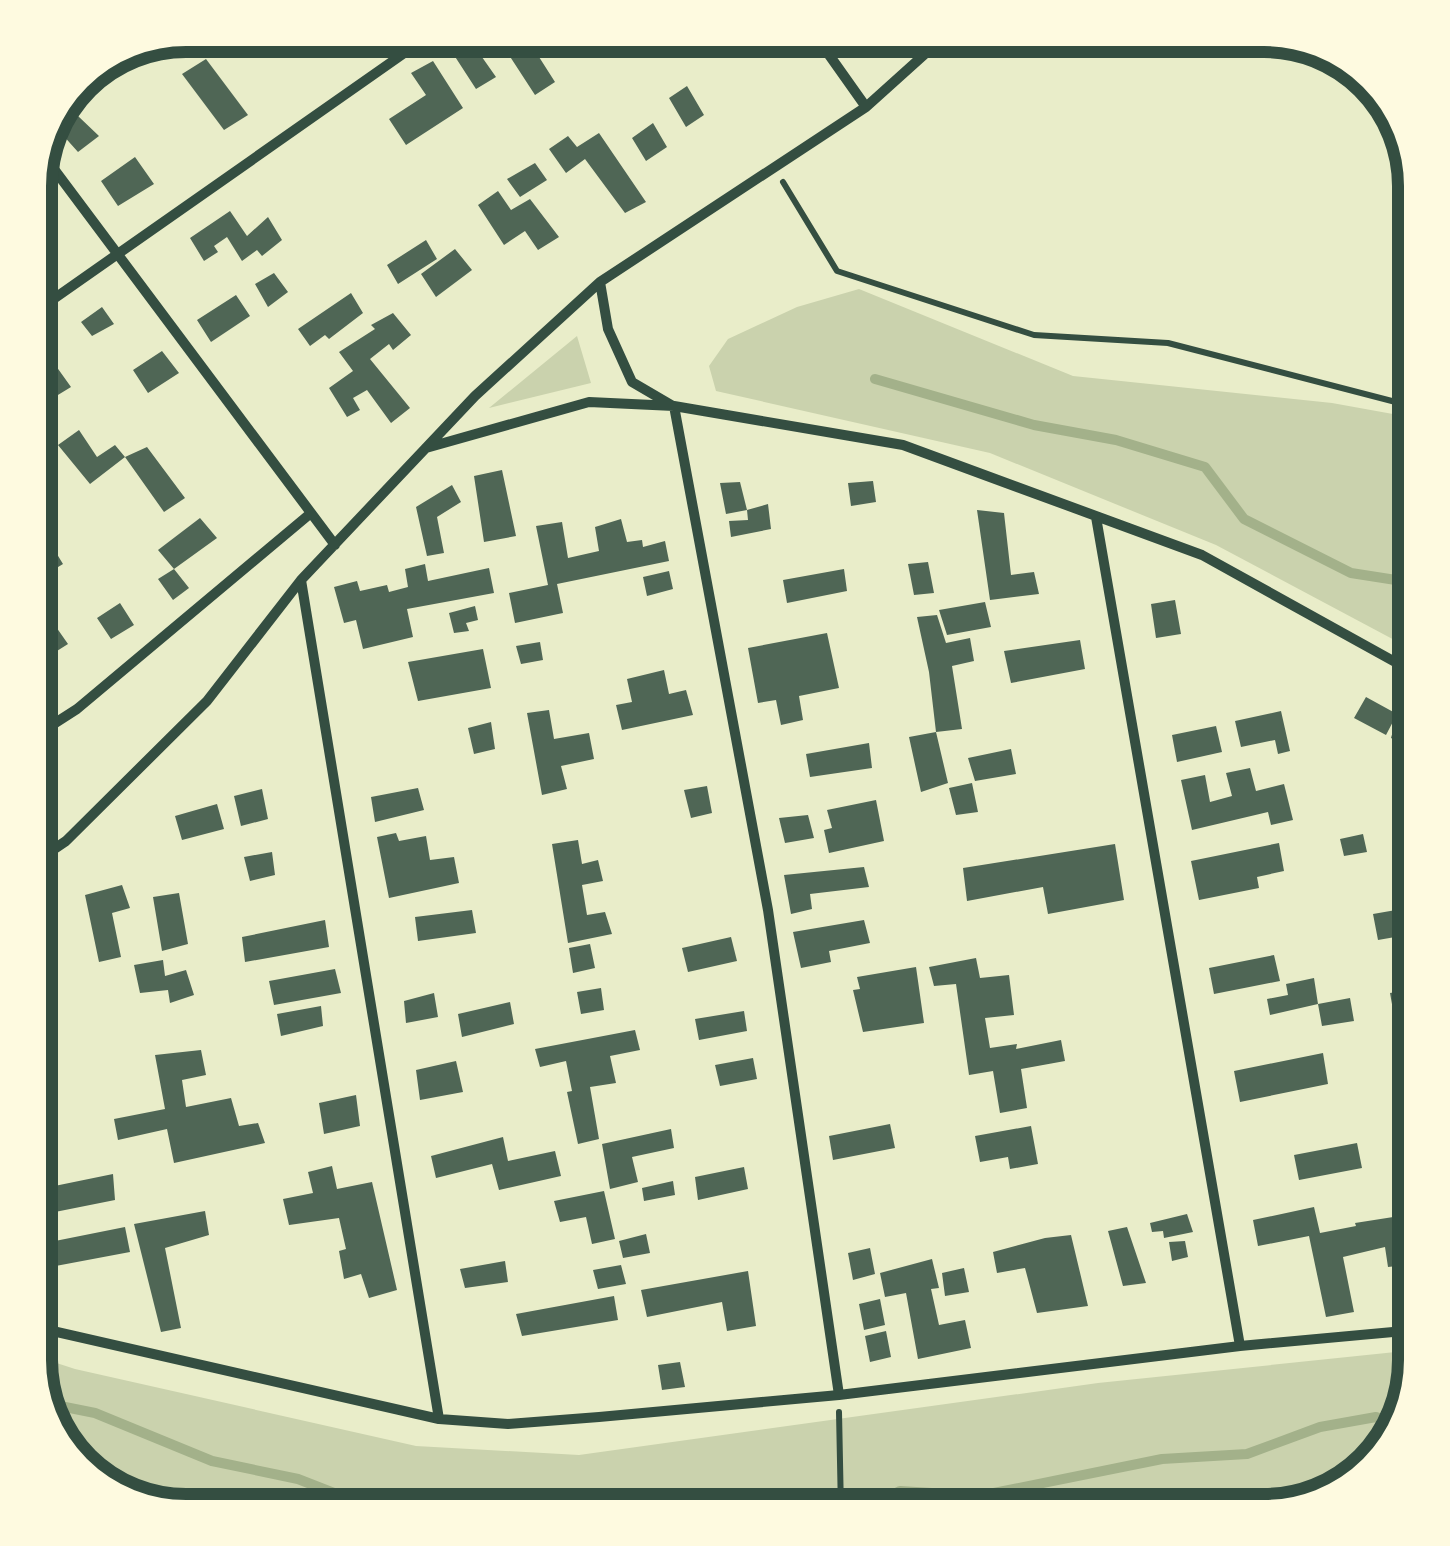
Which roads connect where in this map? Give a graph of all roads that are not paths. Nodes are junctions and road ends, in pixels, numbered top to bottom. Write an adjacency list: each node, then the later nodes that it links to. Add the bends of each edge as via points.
1 (404, 53): 6 (street)
2 (828, 53): 4 (street)
3 (926, 53): 4 (street)
4 (866, 107): 7 (street)
5 (54, 171): 6 (street)
6 (115, 255): 8 (street); 11 (street)
7 (600, 282): 9 (street, via 608,329 632,382); 10 (street)
8 (53, 299)
9 (674, 406): 10 (street, via 589,402); 12 (street, via 904,446); 21 (street, via 768,910)
10 (425, 449): 13 (street)
11 (311, 514): 13 (street); 16 (street)
12 (1096, 516): 15 (street, via 1202,555); 20 (street)
13 (335, 545): 14 (street)
14 (302, 580): 17 (street, via 207,702); 22 (street)
15 (1398, 664)
16 (53, 724)
17 (53, 849)
18 (53, 1331): 22 (street)
19 (1398, 1332): 20 (street)
20 (1240, 1346): 21 (street)
21 (839, 1394): 22 (street, via 508,1424)
22 (439, 1419)

